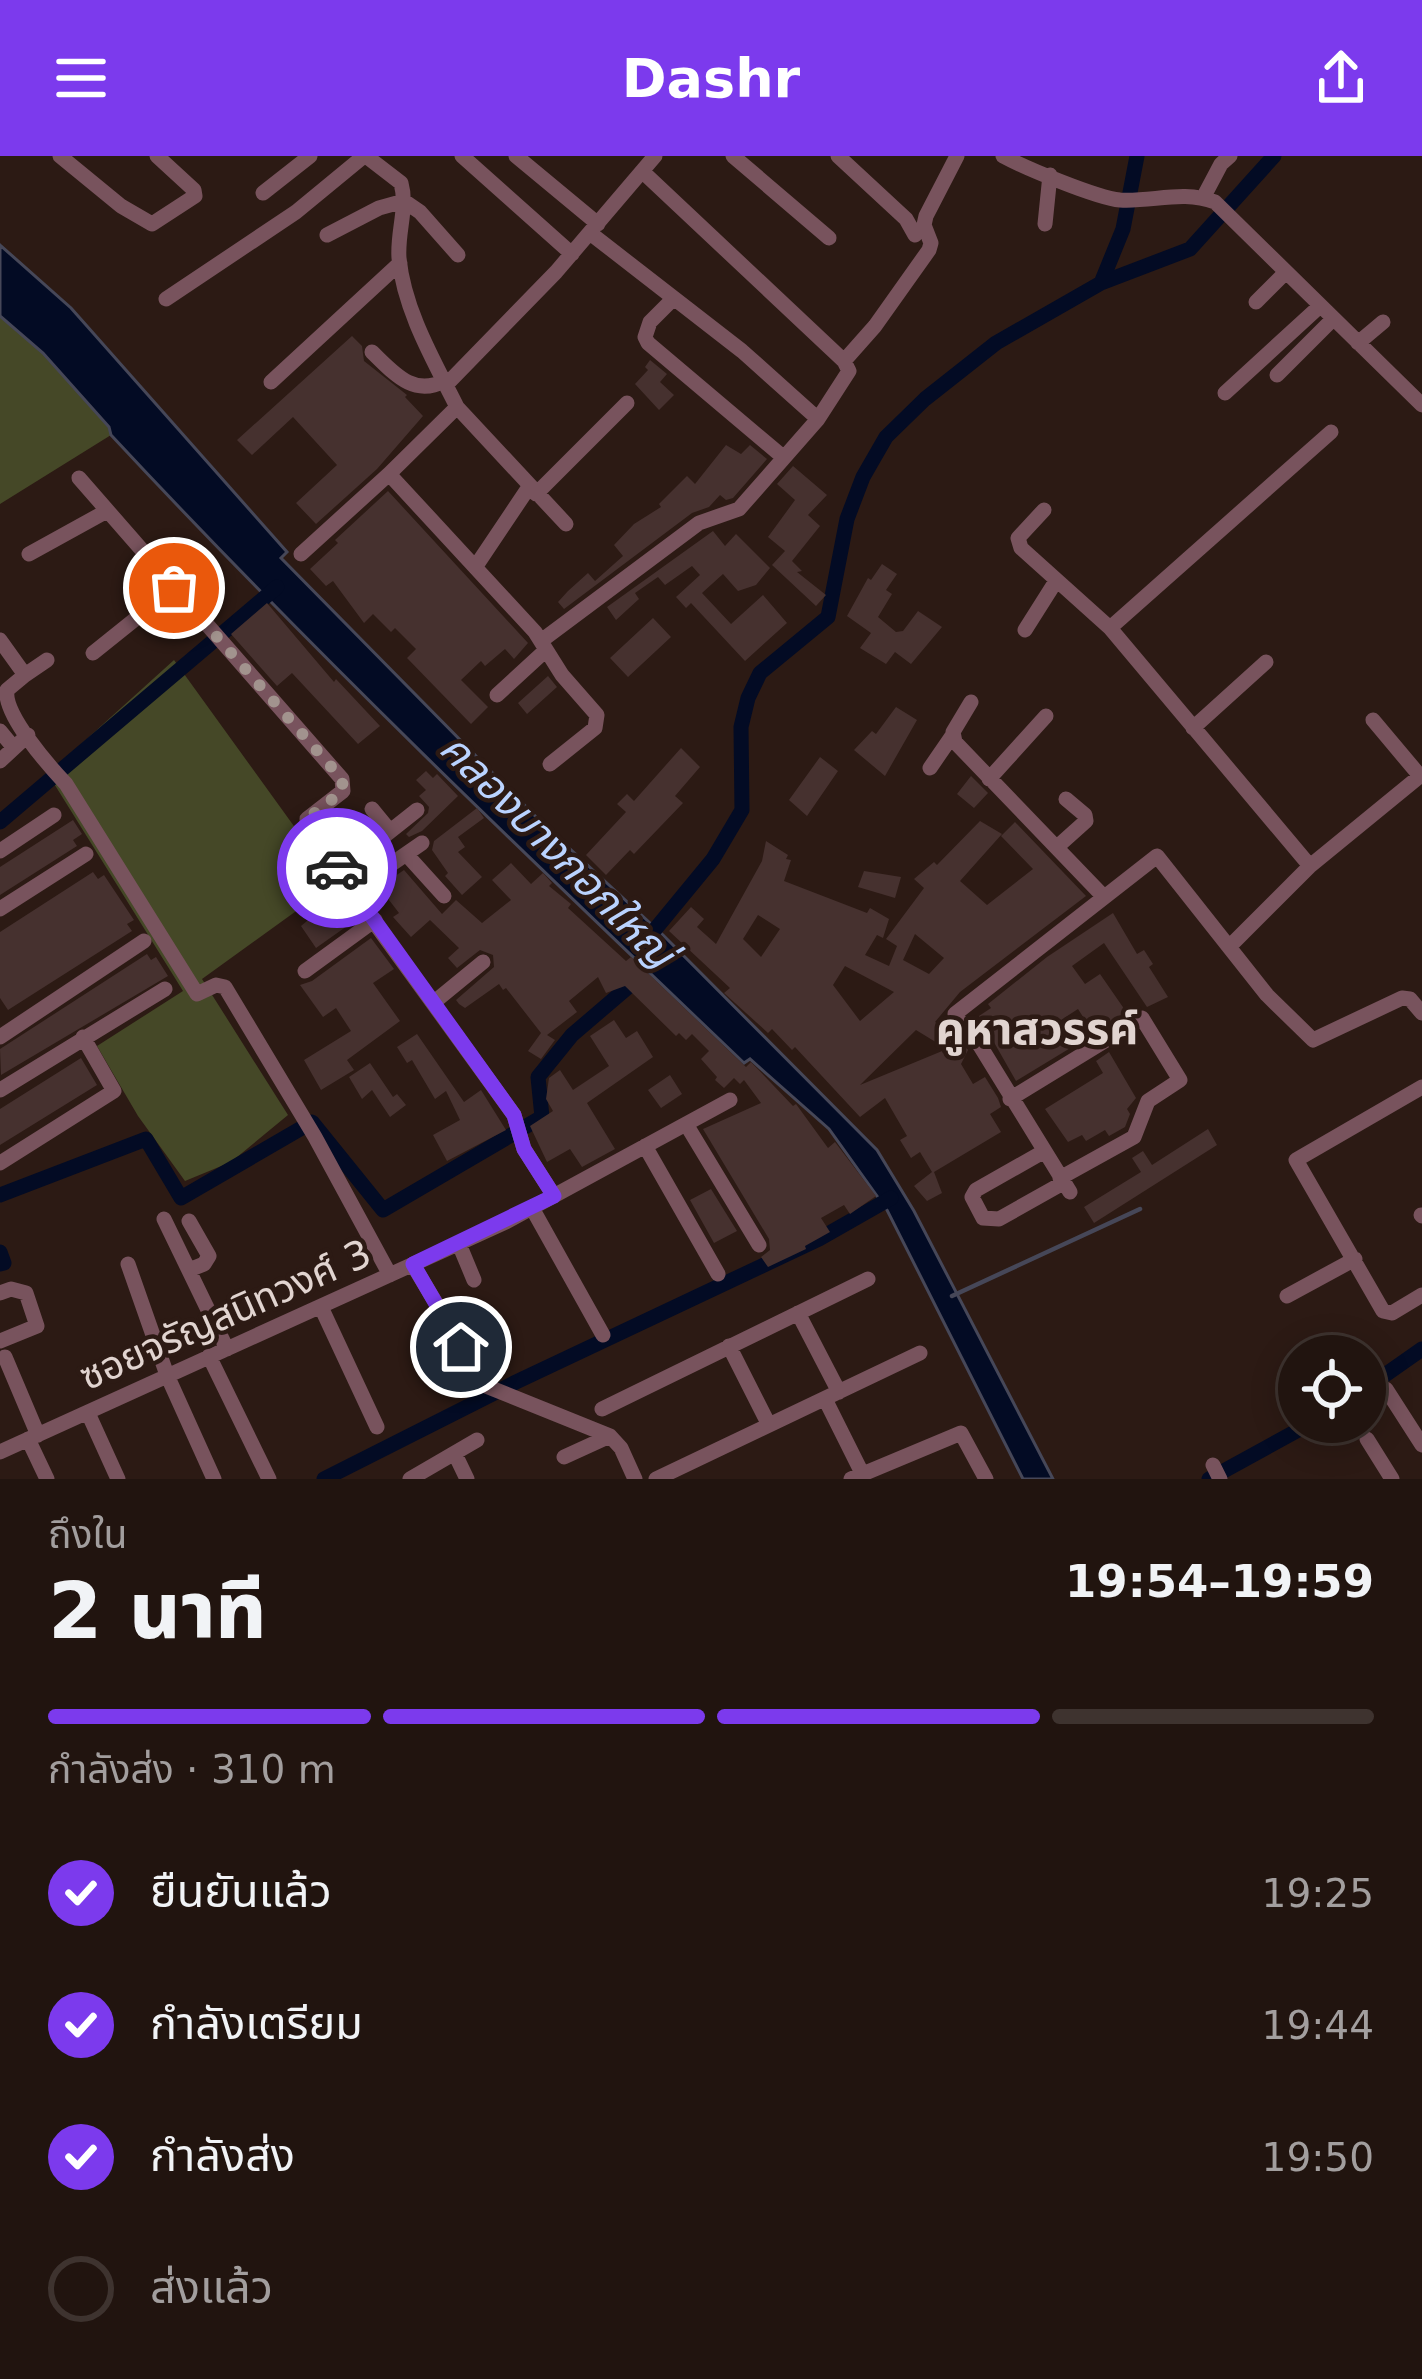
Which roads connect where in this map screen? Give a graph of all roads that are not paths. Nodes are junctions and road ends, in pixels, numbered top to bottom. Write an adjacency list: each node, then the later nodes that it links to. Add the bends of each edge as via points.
1 (60, 156): 2 (street, via 152,224 195,196)
2 (157, 156)
3 (310, 156): 15 (street)
4 (365, 156): 17 (street, via 396,176); 27 (street)
5 (462, 156): 23 (street)
6 (516, 156): 19 (street)
7 (655, 156): 13 (street)
8 (733, 156): 22 (street)
9 (838, 156): 20 (street)
10 (956, 156): 35 (street, via 926,216 928,250)
11 (1003, 156): 14 (street)
12 (1230, 156): 16 (street)
13 (644, 172): 19 (street); 35 (street)
14 (1050, 175): 16 (street, via 1113,200); 18 (street)
15 (262, 193)
16 (1209, 200): 26 (street)
17 (404, 201): 21 (street); 24 (street); 25 (street)
18 (1045, 224)
19 (594, 229): 23 (street); 28 (street)
20 (915, 235)
21 (327, 236)
22 (829, 238)
23 (572, 254): 38 (street)
24 (458, 255)
25 (400, 263): 37 (street); 38 (street)
26 (1286, 272): 29 (street); 30 (street)
27 (166, 299)
28 (673, 299): 43 (street); 45 (street, via 650,322 648,343)
29 (1256, 302)
30 (1321, 306): 31 (street); 39 (street)
31 (1334, 319): 33 (street); 36 (street)
32 (1383, 322): 33 (street)
33 (1358, 343): 41 (street)
34 (372, 352): 38 (street, via 414,387)
35 (840, 358): 43 (street, via 849,371)
36 (1277, 375)
37 (271, 382)
38 (445, 382): 42 (street)
39 (1225, 393)
40 (627, 403): 48 (street)
41 (1422, 405)
42 (457, 406): 46 (street); 48 (street)
43 (818, 419): 45 (street)
44 (1331, 432): 57 (street)
45 (783, 457): 60 (street, via 739,509 699,523)
46 (389, 474): 53 (street); 54 (street)
47 (79, 478): 49 (street)
48 (532, 490): 51 (street); 54 (street)
49 (107, 511): 52 (street); 56 (street)
50 (1044, 511): 55 (street, via 1018,544)
51 (566, 524)
52 (29, 554)
53 (301, 554)
54 (476, 566): 60 (street)
55 (1056, 581): 57 (street); 58 (street)
56 (174, 588): 61 (street); 90 (street, via 342,779 343,791 305,825)
57 (1110, 628): 69 (street)
58 (1025, 629)
59 (0, 640): 64 (street)
60 (543, 645): 65 (street); 75 (street, via 598,722)
61 (93, 653)
62 (47, 660): 64 (street)
63 (1266, 662): 69 (street)
64 (25, 675): 71 (street, via 5,695)
65 (497, 695)
66 (971, 702): 72 (street)
67 (1046, 716): 78 (street)
68 (1372, 720): 77 (street)
69 (1192, 728): 89 (street)
70 (0, 731): 73 (street)
71 (28, 735): 73 (street); 125 (street, via 197,994 225,987)
72 (952, 736): 76 (street); 78 (street)
73 (14, 748): 74 (street)
74 (0, 761)
75 (550, 764)
76 (930, 768)
77 (1421, 775): 89 (street)
78 (989, 778): 85 (street)
79 (1066, 799): 85 (street, via 1086,821)
80 (372, 809): 83 (street)
81 (417, 809): 83 (street)
82 (54, 814): 86 (street)
83 (390, 831): 90 (street)
84 (422, 843): 88 (street)
85 (1058, 847): 93 (street)
86 (0, 851)
87 (86, 854): 94 (street)
88 (406, 854): 91 (street); 92 (street)
89 (1310, 866): 97 (street)
90 (340, 871): 91 (street)
91 (354, 890): 95 (street)
92 (444, 896)
93 (1104, 897): 97 (street, via 1157,856); 107 (street, via 955,1014)
94 (0, 909)
95 (375, 920): 99 (street); 101 (street)
96 (144, 941): 103 (street)
97 (1230, 946): 102 (street, via 1313,1040 1406,997)
98 (483, 962): 101 (street)
99 (304, 971)
100 (165, 989): 104 (street)
101 (433, 1003): 114 (street)
102 (1422, 1013)
103 (0, 1037)
104 (83, 1037): 106 (street); 112 (street, via 114,1091)
105 (1422, 1087): 120 (street, via 1296,1160)
106 (0, 1090)
107 (1010, 1099): 111 (street); 113 (street, via 1142,1018 1180,1080 1148,1100 1134,1136)
108 (730, 1100): 109 (street, ซอยจรัญสนิทวงศ์ 3)
109 (686, 1124): 110 (street, ซอยจรัญสนิทวงศ์ 3); 119 (street)
110 (645, 1146): 114 (street, ซอยจรัญสนิทวงศ์ 3); 124 (street)
111 (1043, 1152): 113 (street); 113 (street, via 976,1190 978,1211 999,1219)
112 (0, 1163)
113 (1064, 1184)
114 (554, 1196): 115 (street, ซอยจรัญสนิทวงศ์ 3)
115 (532, 1208): 118 (street, ซอยจรัญสนิทวงศ์ 3); 133 (street)
116 (164, 1219): 123 (street)
117 (189, 1221): 123 (street, via 209,1256)
118 (459, 1244): 122 (street, ซอยจรัญสนิทวงศ์ 3); 127 (street)
119 (759, 1245)
120 (1355, 1259): 129 (street, via 1384,1311); 130 (street)
121 (128, 1264): 139 (street)
122 (413, 1264): 125 (street, ซอยจรัญสนิทวงศ์ 3); 146 (street, via 486,1386)
123 (189, 1270): 136 (street)
124 (718, 1274)
125 (390, 1275): 131 (street, ซอยจรัญสนิทวงศ์ 3)
126 (868, 1279): 132 (street)
127 (474, 1280)
128 (0, 1293): 135 (street, via 26,1293 37,1326)
129 (1422, 1295)
130 (1287, 1296)
131 (321, 1307): 136 (street, ซอยจรัญสนิทวงศ์ 3); 145 (street)
132 (799, 1313): 134 (street); 141 (street)
133 (603, 1335)
134 (730, 1346): 142 (street); 144 (street)
135 (3, 1349): 147 (street)
136 (227, 1349): 138 (street, ซอยจรัญสนิทวงศ์ 3)
137 (920, 1353): 141 (street)
138 (209, 1356): 139 (street, ซอยจรัญสนิทวงศ์ 3); 158 (street)
139 (167, 1375): 143 (street, ซอยจรัญสนิทวงศ์ 3); 157 (street)
140 (1386, 1389): 150 (street)
141 (832, 1395): 144 (street); 154 (street)
142 (602, 1409)
143 (88, 1412): 147 (street, ซอยจรัญสนิทวงศ์ 3); 156 (street)
144 (769, 1425): 162 (street)
145 (377, 1426)
146 (610, 1436): 153 (street); 161 (street)
147 (33, 1437): 151 (street, ซอยจรัญสนิทวงศ์ 3); 155 (street)
148 (477, 1440): 152 (street)
149 (1370, 1443): 164 (street)
150 (1422, 1445)
151 (0, 1452)
152 (455, 1454): 159 (street); 160 (street)
153 (564, 1457)
154 (859, 1477): 163 (street, via 961,1433)
155 (46, 1479)
156 (118, 1479)
157 (214, 1479)
158 (269, 1479)
159 (410, 1479)
160 (467, 1479)
161 (635, 1479)
162 (656, 1479)
163 (986, 1479)
164 (1392, 1479)

